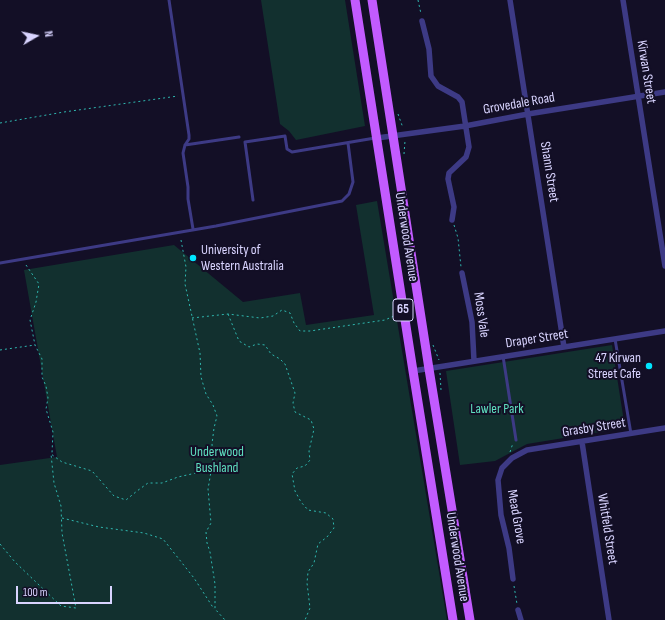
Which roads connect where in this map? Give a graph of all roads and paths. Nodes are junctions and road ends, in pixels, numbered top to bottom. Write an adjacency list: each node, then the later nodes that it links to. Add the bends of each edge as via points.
1 (169, 0): 9 (lane)
2 (355, 0): 16 (main road, Underwood Avenue / 65)
3 (372, 0): 14 (main road, Underwood Avenue / 65)
4 (418, 0): 7 (path)
5 (510, 0): 11 (street, Shann Street)
6 (623, 0): 10 (street, Kirwan Street)
7 (422, 21): 13 (street, via 430,49 431,76 438,86 462,102)
8 (665, 92): 10 (street, Grovedale Road)
9 (183, 95): 12 (path); 18 (lane, via 189,135)
10 (638, 96): 11 (street, Grovedale Road); 25 (street, Kirwan Street)
11 (528, 114): 13 (street, Grovedale Road); 33 (street, Shann Street)
12 (0, 124)
13 (465, 126): 14 (street, Grovedale Road); 20 (street, via 469,152 449,173 448,179 454,207)
14 (394, 136): 16 (street, Grovedale Road); 37 (main road, Underwood Avenue / 65)
15 (239, 138): 18 (lane)
16 (377, 138): 17 (lane); 38 (main road, Underwood Avenue / 65)
17 (348, 143): 19 (lane, via 292,152 287,149 285,136 245,142); 21 (lane, via 353,182 349,194 342,201)
18 (185, 145): 21 (lane, via 182,153)
19 (253, 200)
20 (452, 220): 26 (path, via 458,238)
21 (193, 229): 23 (lane)
22 (181, 240): 29 (path, via 186,267 185,284)
23 (0, 262)
24 (26, 265): 32 (path, via 39,284 30,320)
25 (665, 266)
26 (462, 273): 36 (street, Moss Vale, via 472,322)
27 (228, 314): 28 (path, via 260,318 273,316 282,310 290,313 300,331 385,320); 29 (path); 53 (path, via 239,341 249,347 257,344 266,345 270,354 285,364 295,393 295,412 310,420 314,430 309,451 310,460 292,474 295,491 308,510 326,513 333,519 334,528 318,544 314,563 308,572 310,608)
28 (396, 315)
29 (192, 318): 46 (path, via 200,353 201,377 217,416)
30 (665, 331): 31 (street, Draper Street)
31 (615, 339): 33 (street, Draper Street); 40 (lane)
32 (35, 345): 34 (path); 44 (path, via 42,359 42,377 48,398 46,409 52,432)
33 (564, 347): 35 (street, Draper Street)
34 (0, 350)
35 (503, 356): 36 (street, Draper Street); 41 (lane)
36 (474, 361): 37 (street, Draper Street)
37 (430, 369): 38 (street, Draper Street); 55 (main road, Underwood Avenue / 65)
38 (413, 371): 54 (main road, Underwood Avenue / 65)
39 (665, 428): 40 (street, Grasby Street)
40 (631, 434): 42 (street, Grasby Street)
41 (516, 440): 45 (path, via 510,453)
42 (582, 442): 43 (street, Grasby Street); 57 (street, Whitfeld Street)
43 (527, 450): 45 (street, Mead Grove)
44 (51, 454): 46 (path, via 62,462 92,471 114,496 126,500 148,483 162,484 178,477); 47 (path)
45 (512, 458): 49 (street, Mead Grove, via 502,468 498,480 501,515)
46 (210, 472): 50 (path, via 208,489 211,523 206,532 215,584)
47 (62, 518): 48 (path, via 66,562 76,608 61,606); 50 (path, via 163,539)
48 (0, 544)
49 (513, 579): 51 (path)
50 (215, 609): 52 (path)
51 (518, 610): 56 (street)
52 (225, 620)
53 (305, 620)
54 (453, 620)
55 (470, 620)
56 (521, 620)
57 (609, 620)

